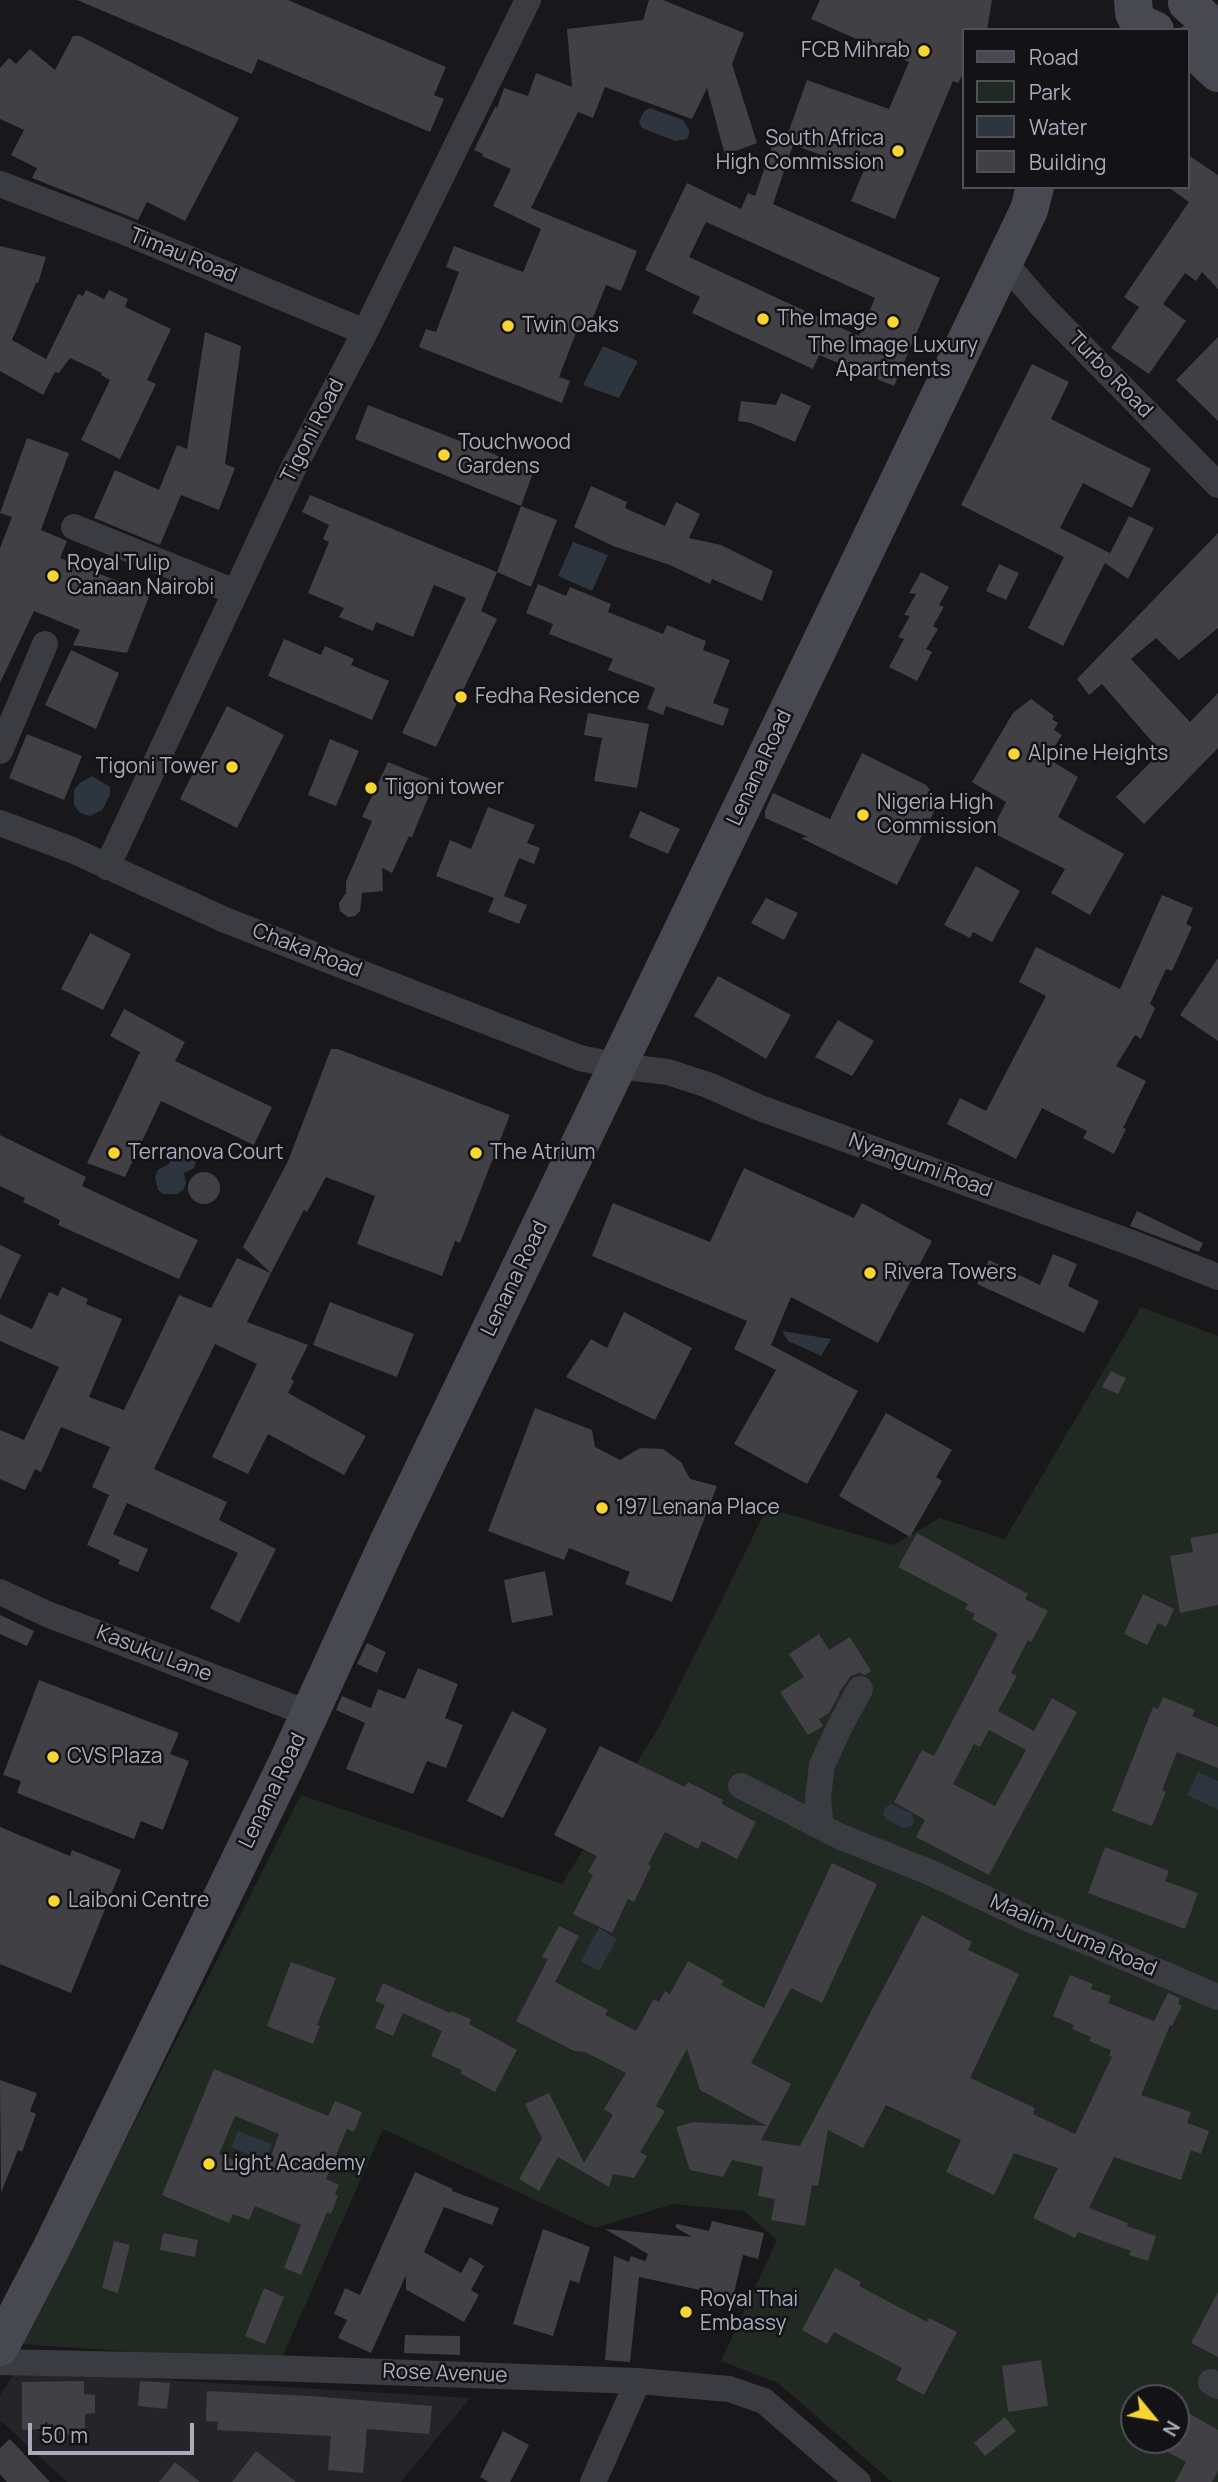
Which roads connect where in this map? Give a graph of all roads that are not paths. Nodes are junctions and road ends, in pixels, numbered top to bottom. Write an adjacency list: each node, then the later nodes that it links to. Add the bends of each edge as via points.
1 (528, 0): 9 (street, Tigoni Road)
2 (1159, 22): 3 (street)
3 (1218, 31)
4 (1190, 49): 5 (street)
5 (1218, 73)
6 (0, 184): 9 (street, Timau Road)
7 (1038, 195): 8 (street, Lenana Road)
8 (1004, 262): 10 (street, Turbo Road); 17 (street, Lenana Road)
9 (365, 332): 12 (street, Tigoni Road)
10 (1218, 485)
11 (74, 527): 12 (street)
12 (235, 592): 16 (street, Tigoni Road)
13 (45, 643): 14 (street)
14 (0, 751)
15 (0, 823): 16 (street, Chaka Road)
16 (107, 867): 17 (street, Chaka Road, via 225,920 580,1058)
17 (618, 1066): 18 (street, Nyangumi Road, via 668,1072 708,1085); 21 (street, Lenana Road)
18 (1218, 1277)
19 (0, 1592): 21 (street, Kasuku Lane)
20 (860, 1689): 23 (street, via 822,1765)
21 (310, 1714): 25 (street, Lenana Road)
22 (741, 1786): 23 (street, Maalim Juma Road)
23 (821, 1827): 24 (street, Maalim Juma Road)
24 (1218, 1997)
25 (0, 2347)
26 (0, 2362): 27 (street, Rose Avenue)
27 (638, 2381): 28 (street); 29 (street, Rose Avenue, via 729,2389 764,2401)
28 (593, 2482)
29 (858, 2482)

